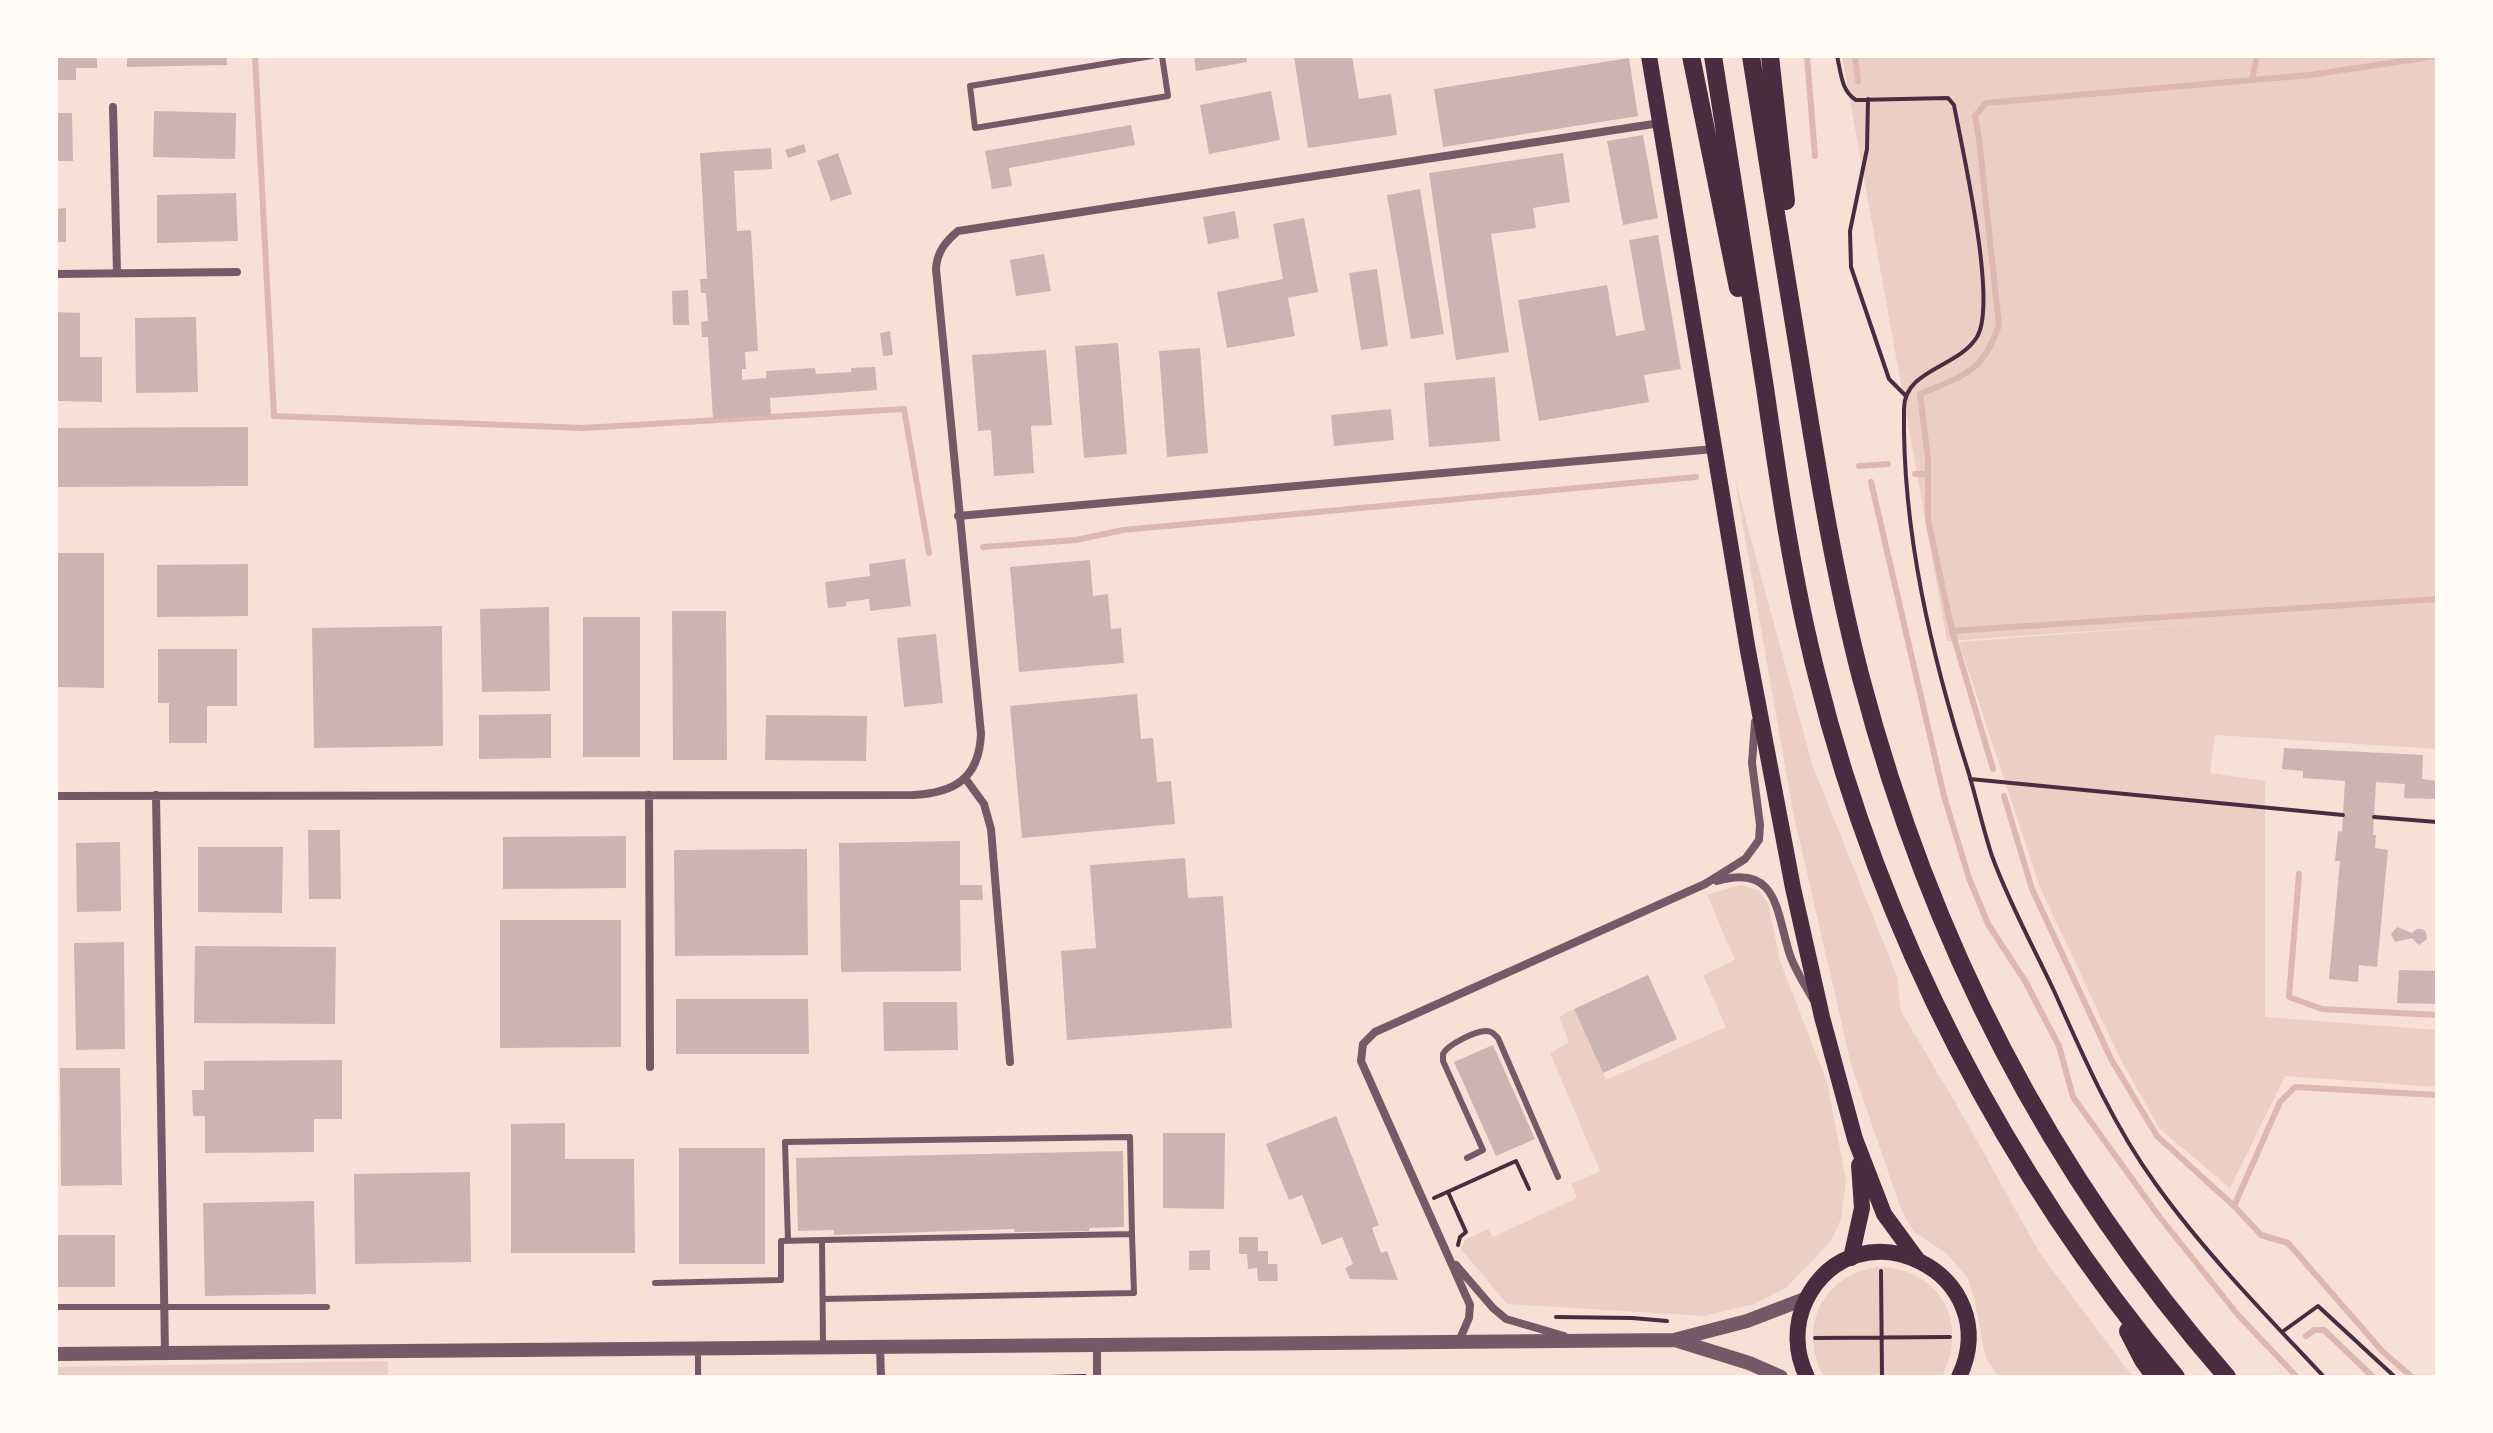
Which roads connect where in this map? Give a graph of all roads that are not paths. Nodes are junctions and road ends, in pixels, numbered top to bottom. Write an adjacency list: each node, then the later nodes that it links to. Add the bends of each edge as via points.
1 (1152, 56): 2 (lane, via 970,86 975,128 1168,96)
2 (1162, 56)
3 (1649, 56): 9 (main road)
4 (1691, 56): 13 (highway, via 1723,225)
5 (1713, 56): 13 (highway)
6 (1751, 56): 14 (highway)
7 (1770, 56): 14 (highway)
8 (113, 107): 11 (street)
9 (1660, 123): 15 (main road); 16 (street, via 958,231 945,243 936,269)
10 (237, 272): 11 (street)
11 (117, 273): 12 (street)
12 (56, 274)
13 (1770, 425): 36 (highway, via 1817,678 1885,888 1934,1002 1991,1112)
14 (1811, 431): 42 (highway, via 1867,700 1963,973 2066,1162)
15 (1715, 449): 16 (street); 17 (main road)
16 (958, 516): 18 (street, via 981,734 977,758)
17 (1757, 701): 22 (street, via 1752,763 1759,840 1745,859); 23 (main road)
18 (965, 778): 20 (street, via 934,794); 24 (street, via 984,804 991,829)
19 (156, 795): 20 (street); 21 (street); 40 (street)
20 (649, 795): 25 (street)
21 (56, 796)
22 (1705, 884): 23 (street, via 1741,877 1760,882 1771,892 1790,957); 33 (street, via 1367,1037 1361,1061)
23 (1822, 1017): 26 (main road)
24 (1010, 1062)
25 (650, 1067)
26 (1855, 1139): 32 (main road, via 1862,1208); 34 (main road, via 1884,1214)
27 (1467, 1158): 28 (lane, via 1483,1150 1442,1057 1450,1045 1490,1031 1498,1038)
28 (1558, 1177)
29 (1132, 1234): 30 (lane); 31 (lane, via 1130,1137 785,1142); 38 (lane, via 1134,1293)
30 (822, 1240): 31 (lane); 38 (lane)
31 (788, 1241): 35 (lane, via 781,1241 781,1280)
32 (1851, 1258): 34 (main road, via 1892,1252); 37 (main road, via 1826,1274)
33 (1450, 1259): 43 (street, via 1506,1319); 45 (street, via 1471,1310)
34 (1917, 1259): 52 (main road, via 1956,1293 1967,1320)
35 (655, 1283)
36 (2112, 1296): 60 (highway); 61 (highway)
37 (1807, 1298): 44 (street); 57 (main road, via 1797,1338)
38 (823, 1299): 47 (lane)
39 (56, 1307): 40 (lane)
40 (165, 1307): 41 (lane); 50 (street)
41 (327, 1307)
42 (2187, 1330): 62 (highway); 63 (highway)
43 (1579, 1340): 44 (street); 45 (street)
44 (1674, 1340): 56 (street)
45 (1459, 1341): 46 (street)
46 (1097, 1344): 48 (street); 55 (street)
47 (823, 1346): 48 (street); 49 (street)
48 (880, 1346): 54 (street)
49 (698, 1348): 50 (street); 53 (lane)
50 (165, 1353): 51 (street)
51 (56, 1354)
52 (1966, 1355): 58 (main road); 59 (main road)
53 (698, 1377)
54 (881, 1377)
55 (1097, 1377)
56 (1781, 1377)
57 (1807, 1377)
58 (1959, 1377)
59 (1977, 1377)
60 (2155, 1377)
61 (2176, 1377)
62 (2227, 1377)
63 (2239, 1377)

